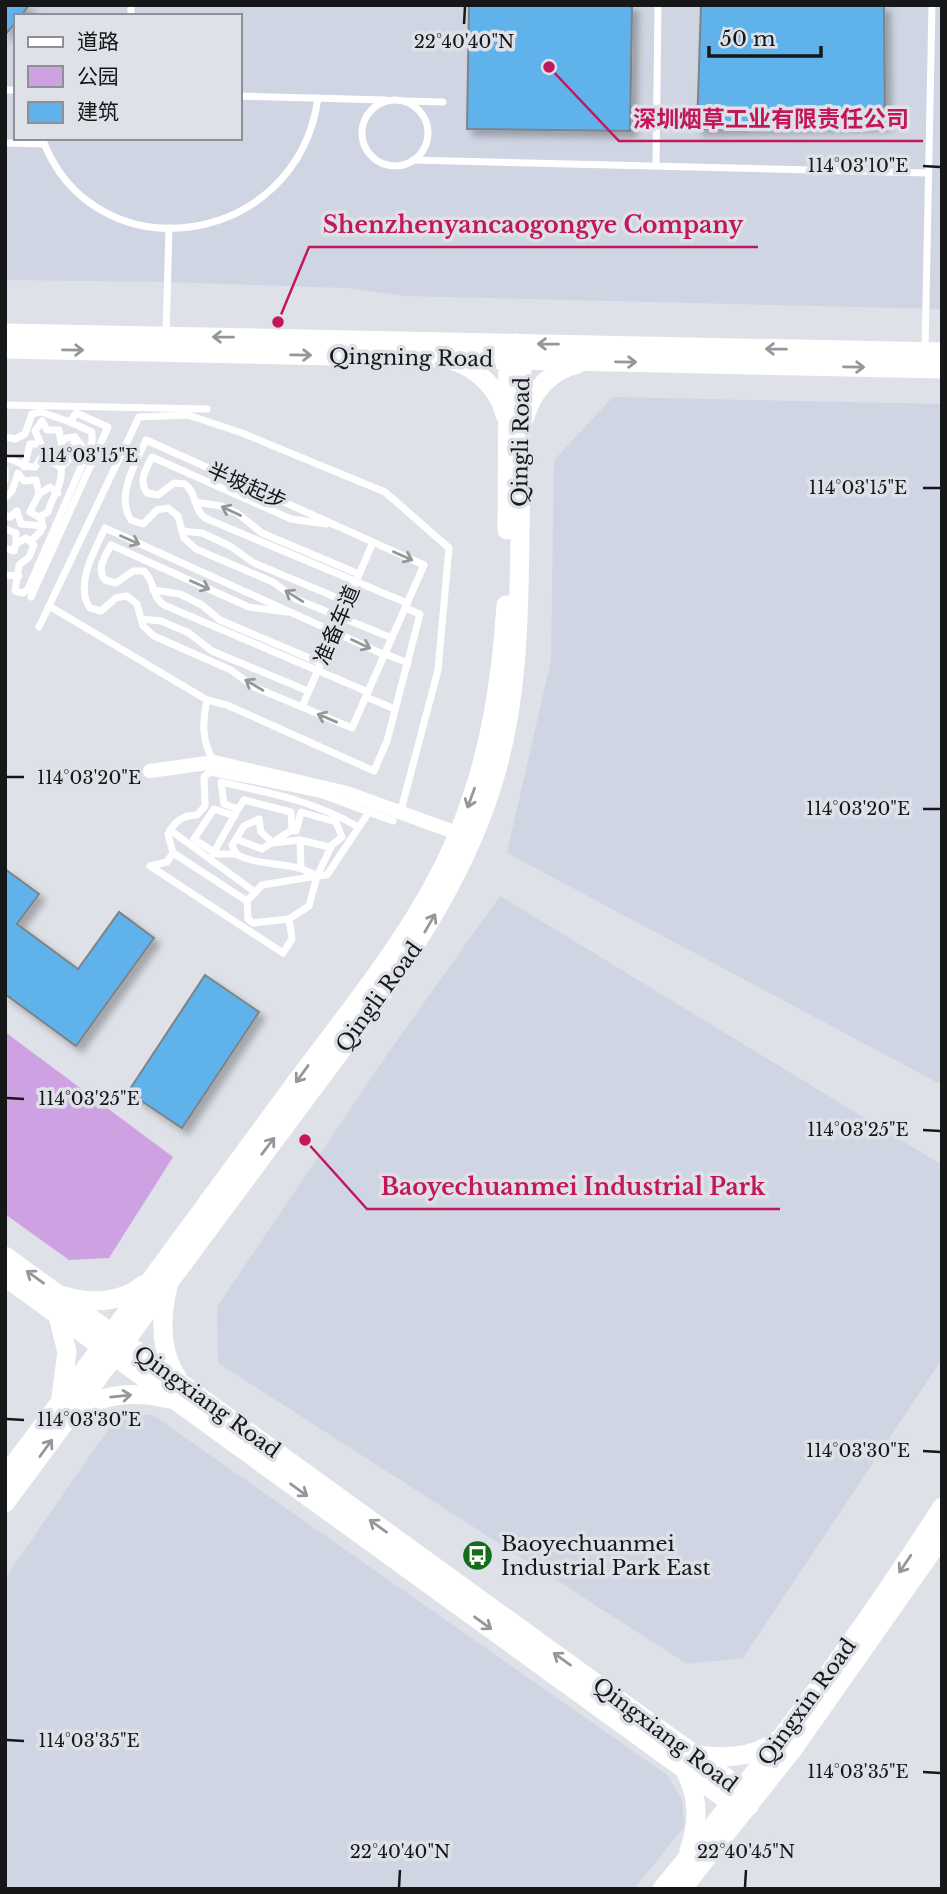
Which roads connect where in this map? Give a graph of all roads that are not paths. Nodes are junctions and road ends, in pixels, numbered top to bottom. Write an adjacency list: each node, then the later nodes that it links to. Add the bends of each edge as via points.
1 (658, 5): 10 (lane)
2 (932, 5): 11 (lane)
3 (242, 96): 4 (lane)
4 (318, 98): 5 (lane); 12 (lane, via 306,145 291,170 260,201 213,224)
5 (394, 100): 6 (lane); 9 (lane, via 411,104 426,125 426,143); 9 (lane, via 371,111 362,128 363,143 370,155 387,165)
6 (443, 102)
7 (43, 141): 8 (lane); 12 (lane, via 66,179 97,206 139,224)
8 (5, 143)
9 (413, 160): 10 (lane)
10 (656, 166): 11 (lane)
11 (929, 173): 18 (lane)
12 (169, 228): 14 (lane)
13 (5, 332): 14 (street, Qingning Road)
14 (166, 344): 15 (street, Qingning Road, one-way to 14); 16 (street, Qingning Road, one-way to 14); 17 (street, Qingning Road, one-way to 17)
15 (5, 349)
16 (515, 354): 17 (street, Qingning Road); 18 (street, Qingning Road, one-way to 16); 19 (street, Qingning Road); 23 (street, Qingli Road)
17 (446, 358): 23 (street, via 464,364 488,383)
18 (933, 360): 19 (street, Qingning Road, one-way to 18)
19 (589, 362): 23 (street, via 567,366 538,388)
20 (5, 405): 21 (lane)
21 (207, 409)
22 (69, 422): 24 (lane, via 41,412 32,414 25,434); 26 (lane, via 92,432); 51 (lane, via 76,412 108,427)
23 (514, 427): 79 (street, Qingli Road, via 516,666 492,785)
24 (5, 437)
25 (75, 438): 26 (lane); 28 (lane, via 61,443 58,430 47,430 42,421 35,431 41,446 30,444); 30 (lane, via 71,457)
26 (87, 453): 48 (lane, via 23,593 15,590)
27 (9, 458): 28 (lane); 29 (lane)
28 (24, 467): 30 (lane, via 37,466 43,455)
29 (5, 468): 31 (lane)
30 (61, 468): 32 (lane)
31 (5, 480)
32 (58, 493): 33 (lane, via 50,487); 37 (lane, via 50,500 48,512)
33 (39, 494): 34 (lane, via 36,481 24,481 18,473); 37 (lane, via 30,512)
34 (5, 498)
35 (195, 502): 38 (lane, 半坡起步, via 185,484 174,484 158,495 147,493 142,483 152,457 291,519); 42 (lane, one-way to 35, via 237,513); 42 (lane, via 205,518)
36 (5, 516): 39 (lane, via 17,511 21,524)
37 (39, 517): 39 (lane)
38 (334, 525): 41 (lane, 半坡起步, via 146,440 130,476 127,509 131,520 143,524 157,510 169,508 178,516); 44 (lane, 半坡起步)
39 (43, 526): 43 (lane)
40 (5, 529): 45 (lane, via 16,533)
41 (182, 531): 52 (lane, via 202,533 230,545 254,563); 56 (lane, one-way to 41, via 196,548)
42 (260, 536): 49 (lane); 49 (lane, via 315,555)
43 (32, 540): 45 (lane); 48 (lane, via 32,553 19,565)
44 (373, 542): 49 (lane, 准备车道); 53 (lane, 半坡起步, one-way to 53, via 424,565)
45 (16, 544): 46 (lane, via 14,551)
46 (5, 548)
47 (5, 575): 48 (lane)
48 (19, 576)
49 (358, 578): 52 (lane, 准备车道); 53 (lane)
50 (153, 590): 55 (lane, one-way to 55, via 144,571 133,571 117,583 105,580 101,570 111,545 249,607); 58 (lane, via 164,606); 58 (lane, via 180,593 202,605)
51 (31, 597)
52 (347, 602): 56 (lane, 准备车道)
53 (406, 605): 61 (lane); 63 (lane, via 420,614)
54 (49, 606): 59 (lane); 67 (lane); 75 (lane, via 139,417 188,415 385,492 449,548 438,670)
55 (293, 613): 57 (lane, one-way to 55, via 137,604 127,596 116,598 101,611 90,608 85,596 88,564 105,528); 60 (lane)
56 (340, 617): 60 (lane, 准备车道); 61 (lane)
57 (141, 619): 65 (lane, via 161,621 212,651); 68 (lane, one-way to 57, via 154,636)
58 (218, 624): 64 (lane); 64 (lane, via 273,643)
59 (39, 627)
60 (334, 632): 62 (lane, one-way to 62); 64 (lane, 准备车道)
61 (392, 638): 62 (lane)
62 (385, 654): 63 (lane); 66 (lane)
63 (408, 663): 69 (lane)
64 (319, 667): 65 (lane, 准备车道); 66 (lane)
65 (308, 691): 68 (lane, 准备车道)
66 (367, 694): 68 (lane, one-way to 68, via 352,728); 69 (lane)
67 (207, 700): 69 (lane, via 374,771); 70 (lane, via 204,744)
68 (302, 707)
69 (396, 709)
70 (214, 762): 71 (street); 75 (street, via 335,790)
71 (150, 771)
72 (209, 807): 73 (lane); 74 (lane, via 204,777 210,772 320,794); 77 (lane, via 197,815 185,815); 86 (lane, via 194,839)
73 (237, 812): 76 (lane, via 224,804 221,782 283,794 333,812); 78 (lane, via 244,800 291,813); 86 (lane)
74 (369, 812): 75 (lane); 76 (lane)
75 (397, 815): 79 (street)
76 (358, 827): 88 (lane, via 327,876)
77 (170, 830): 84 (lane); 86 (lane)
78 (292, 830): 82 (lane); 83 (lane, via 296,831 301,812 336,822 342,837)
79 (466, 836): 94 (street, Qingli Road, via 452,885 417,945)
80 (236, 839): 82 (lane, via 262,849); 82 (lane, via 244,826 259,819 261,832); 85 (lane, via 232,845)
81 (300, 840): 82 (lane); 83 (lane); 87 (lane)
82 (273, 843)
83 (332, 845): 88 (lane)
84 (173, 853): 90 (lane); 91 (lane, via 167,862 150,866 283,953 292,939)
85 (236, 854): 86 (lane); 87 (lane, via 250,862)
86 (212, 856): 89 (lane)
87 (301, 868): 88 (lane)
88 (317, 876): 89 (lane, via 262,885); 91 (lane, via 309,906)
89 (256, 892): 90 (lane)
90 (247, 901): 91 (lane, via 248,919 253,923)
91 (289, 919)
92 (5, 1256): 95 (street, Qingxiang Road, one-way to 92)
93 (5, 1277): 96 (street, Qingxiang Road)
94 (161, 1279): 95 (street, via 107,1300); 97 (street, Qingli Road); 98 (street, via 163,1338)
95 (57, 1293): 97 (street, Qingxiang Road)
96 (58, 1316): 97 (street, Qingxiang Road); 99 (street, via 67,1352)
97 (113, 1344): 98 (street, Qingxiang Road); 99 (street, Qingli Road)
98 (178, 1392): 99 (street, one-way to 98, via 120,1395); 105 (street, Qingxiang Road)
99 (64, 1410): 100 (street, Qingli Road); 101 (street, Qingli Road, one-way to 99)
100 (5, 1476)
101 (5, 1503)
102 (942, 1507): 104 (street, Qingxin Road, one-way to 104)
103 (942, 1537): 106 (street, Qingxin Road, via 868,1645)
104 (785, 1734): 105 (street, via 757,1752); 106 (street, Qingxin Road)
105 (688, 1761): 106 (street, Qingxiang Road); 107 (street, via 696,1808)
106 (740, 1799): 107 (street, Qingxin Road); 109 (street, Qingxin Road)
107 (687, 1858): 108 (street, Qingxin Road)
108 (662, 1889)
109 (682, 1889)

